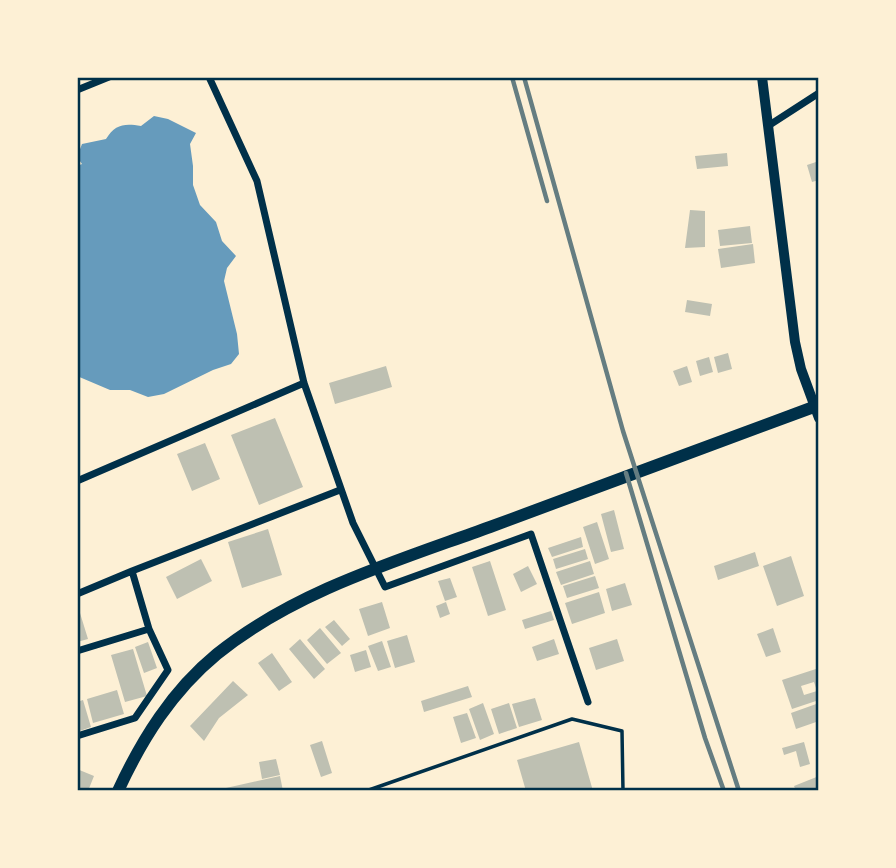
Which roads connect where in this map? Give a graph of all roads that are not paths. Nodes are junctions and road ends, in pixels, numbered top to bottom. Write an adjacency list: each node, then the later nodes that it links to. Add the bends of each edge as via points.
1 (109, 77): 4 (street)
2 (209, 77): 7 (street, via 257,181)
3 (762, 77): 6 (main road)
4 (77, 90)
5 (819, 93): 6 (street)
6 (768, 126): 9 (main road, via 795,342)
7 (304, 383): 12 (street); 13 (street)
8 (819, 384): 9 (main road)
9 (808, 388): 11 (main road)
10 (819, 405): 20 (highway, via 408,557 276,613 225,648 187,682 147,735)
11 (819, 418)
12 (77, 481)
13 (340, 490): 14 (street); 18 (street, via 384,587 531,534)
14 (132, 571): 15 (street); 16 (street)
15 (77, 594)
16 (149, 629): 17 (street); 19 (street, via 167,670 135,718)
17 (77, 651)
18 (588, 702)
19 (77, 736)
20 (118, 791)
21 (366, 791): 22 (lane, via 572,719 622,731)
22 (623, 791)

